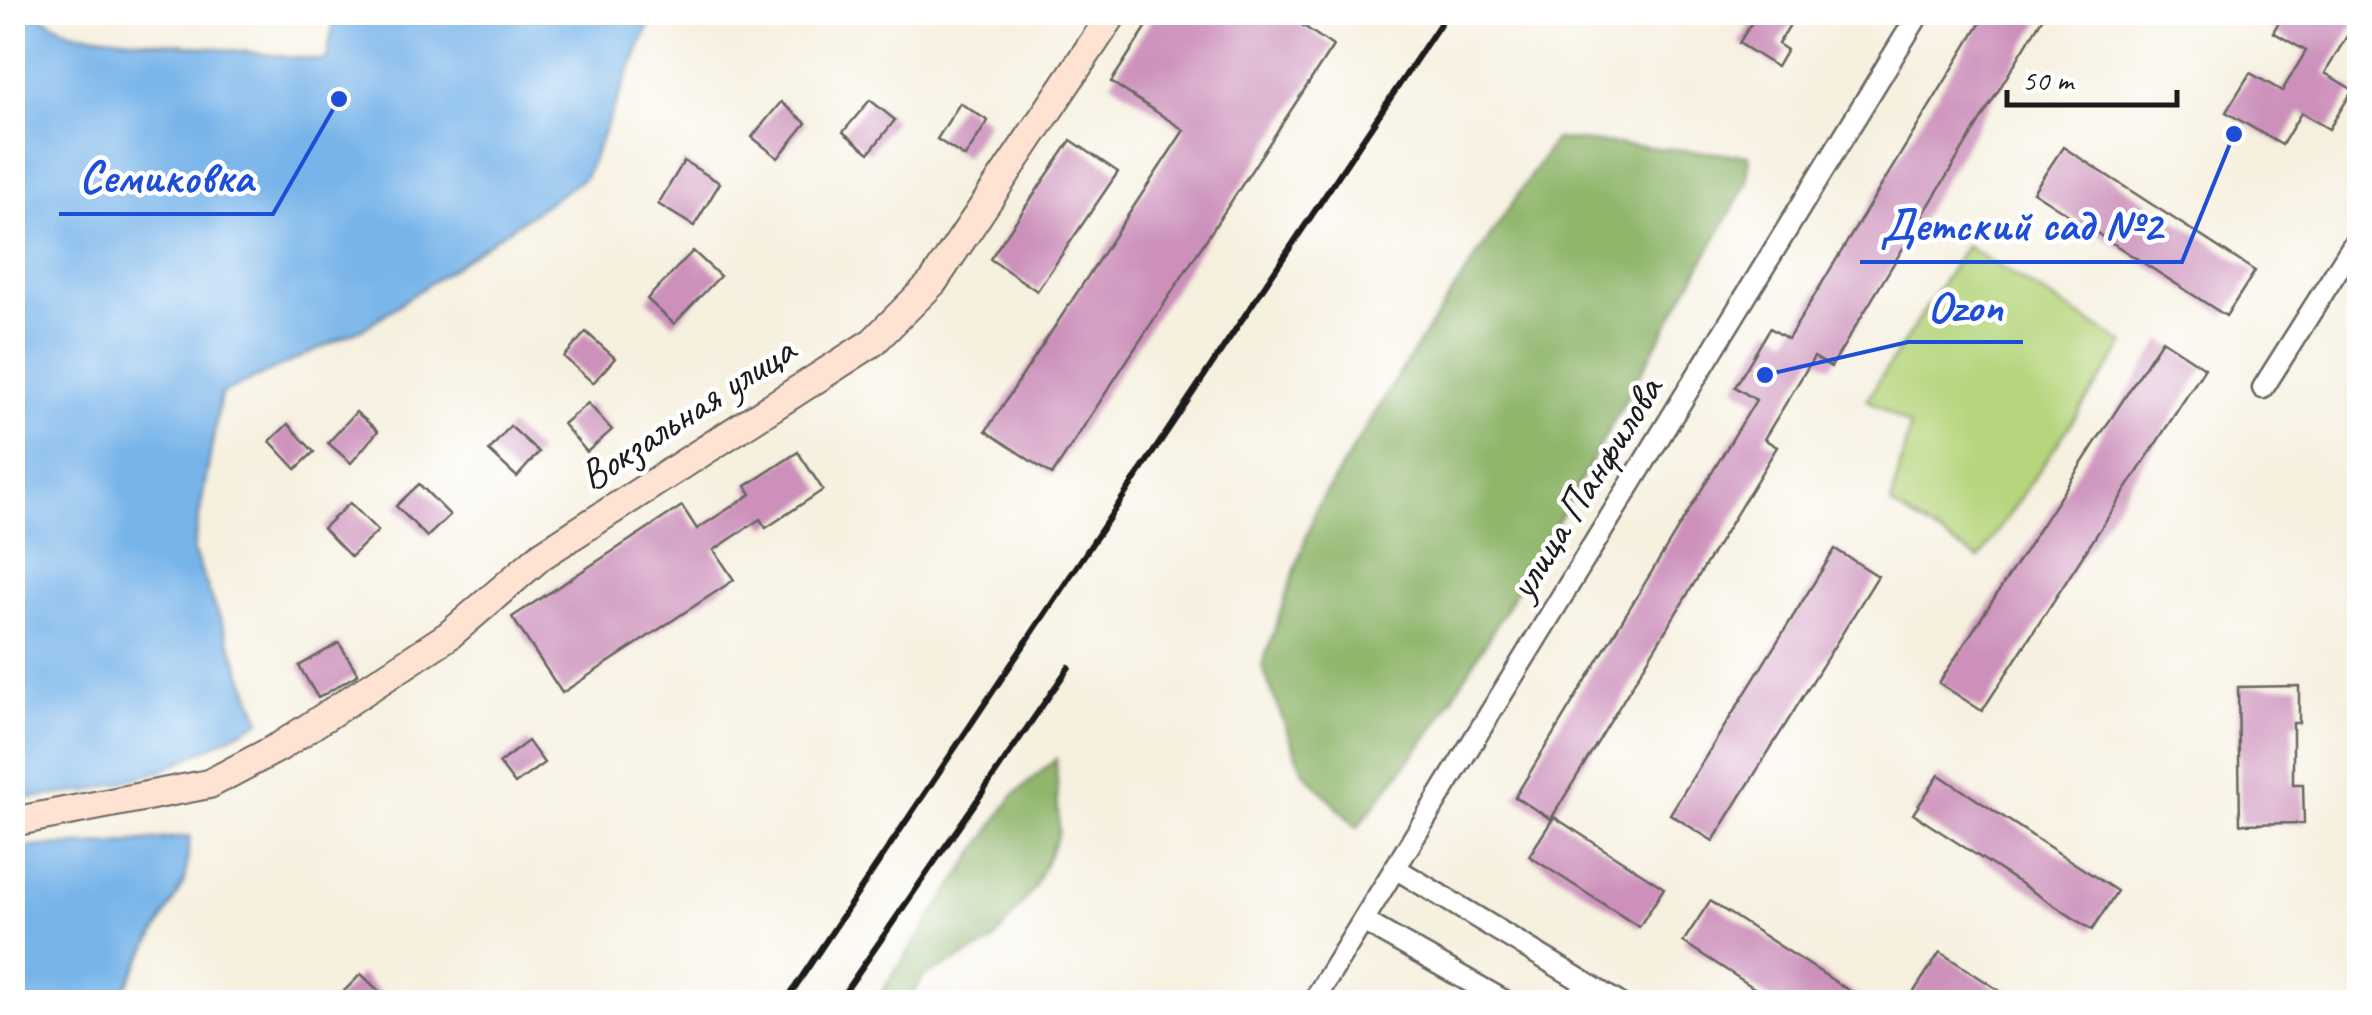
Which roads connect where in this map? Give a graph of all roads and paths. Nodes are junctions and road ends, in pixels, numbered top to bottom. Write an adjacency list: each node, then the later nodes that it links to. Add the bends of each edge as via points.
1 (1114, 12): 5 (main road, Вокзальная улица, via 933,282 873,342 542,554 433,646 279,747 209,784)
2 (1920, 12): 6 (street, улица Панфилова)
3 (2360, 234): 4 (street)
4 (2263, 388)
5 (12, 822)
6 (1396, 868): 7 (street, улица Панфилова); 10 (street)
7 (1364, 921): 8 (street, улица Панфилова); 9 (street)
8 (1313, 1002)
9 (1506, 1002)
10 (1617, 1002)

